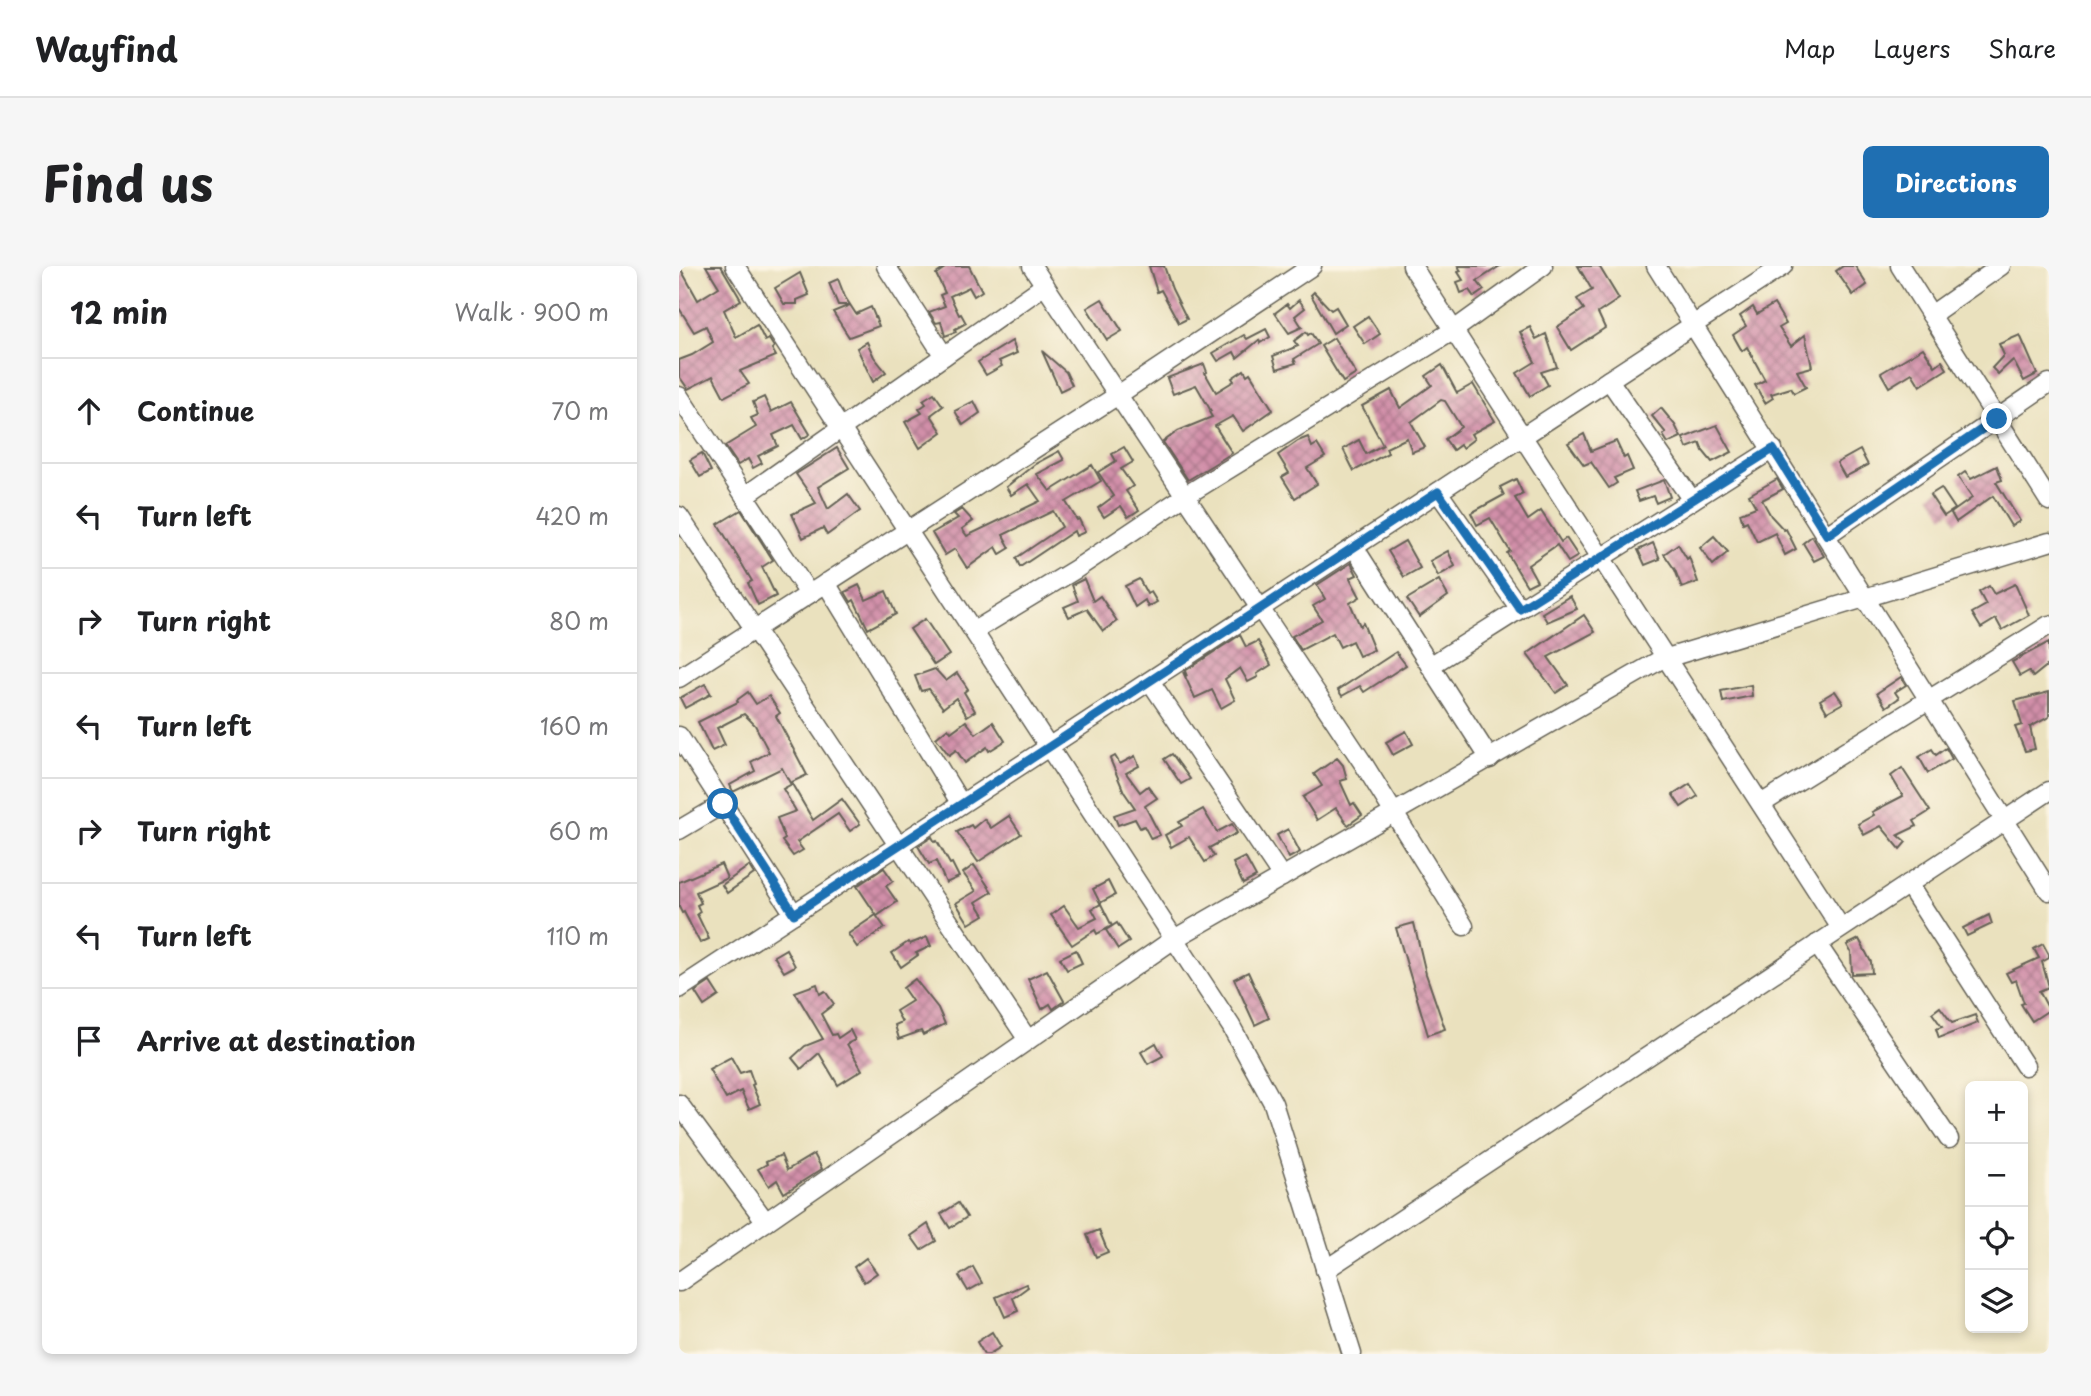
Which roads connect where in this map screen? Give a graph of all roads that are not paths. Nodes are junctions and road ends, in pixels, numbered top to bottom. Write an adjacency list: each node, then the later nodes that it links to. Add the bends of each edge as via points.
1 (736, 266): 21 (street)
2 (886, 266): 15 (street)
3 (1032, 266): 11 (street)
4 (1312, 266): 18 (street)
5 (1412, 266): 14 (street)
6 (1543, 266): 14 (street)
7 (1656, 266): 13 (street)
8 (1783, 266): 13 (street)
9 (1900, 266): 12 (street)
10 (2001, 266): 12 (street)
11 (1045, 285): 15 (street); 18 (street)
12 (1931, 315): 20 (street)
13 (1694, 325): 16 (street); 23 (street)
14 (1454, 330): 22 (street); 26 (street)
15 (944, 356): 21 (street)
16 (1609, 380): 22 (street); 27 (street)
17 (2049, 383): 20 (street)
18 (1118, 395): 26 (street); 30 (street)
19 (679, 396): 25 (street)
20 (1997, 419): 28 (street); 31 (street)
21 (841, 428): 25 (street); 30 (street)
22 (1523, 437): 24 (street); 34 (street)
23 (1773, 449): 27 (street); 31 (street)
24 (1438, 492): 33 (street); 39 (street)
25 (745, 496): 36 (street)
26 (1185, 496): 38 (street); 42 (street)
27 (1692, 500): 34 (street)
28 (2049, 501)
29 (679, 516): 41 (street)
30 (908, 530): 35 (street); 42 (street)
31 (1827, 535): 37 (street)
32 (2049, 542): 37 (street)
33 (1354, 547): 38 (street); 44 (street)
34 (1601, 558): 39 (street); 43 (street)
35 (825, 583): 36 (street); 53 (street)
36 (809, 594): 41 (street)
37 (1866, 598): 43 (street); 47 (street)
38 (1260, 609): 46 (street); 55 (street)
39 (1520, 609): 44 (street)
40 (2049, 625): 47 (street)
41 (754, 629): 45 (street); 58 (street)
42 (974, 631): 49 (street)
43 (1666, 658): 50 (street); 54 (street)
44 (1430, 666): 50 (street)
45 (679, 678)
46 (1150, 681): 49 (street); 59 (street)
47 (1929, 699): 54 (street); 56 (street)
48 (679, 736): 52 (street)
49 (1049, 747): 53 (street); 65 (street)
50 (1490, 759): 55 (street)
51 (2049, 791): 56 (street)
52 (723, 804): 57 (street); 62 (street)
53 (961, 804): 58 (street)
54 (1761, 804): 64 (street)
55 (1394, 813): 59 (street); 63 (street)
56 (2005, 820): 60 (street); 61 (street)
57 (679, 830)
58 (898, 846): 62 (street); 68 (street)
59 (1282, 877): 65 (street)
60 (1908, 884): 64 (street); 69 (street)
61 (2049, 891)
62 (794, 914): 67 (street)
63 (1464, 926)
64 (1841, 928): 66 (street)
65 (1174, 939): 68 (street); 73 (street, via 1231,1026 1273,1104)
66 (1817, 944): 71 (street); 73 (street)
67 (679, 989)
68 (1028, 1040): 72 (street)
69 (2025, 1066)
70 (679, 1104): 72 (street)
71 (1949, 1139)
72 (766, 1222): 74 (street)
73 (1325, 1270): 75 (street)
74 (679, 1282)
75 (1352, 1354)

